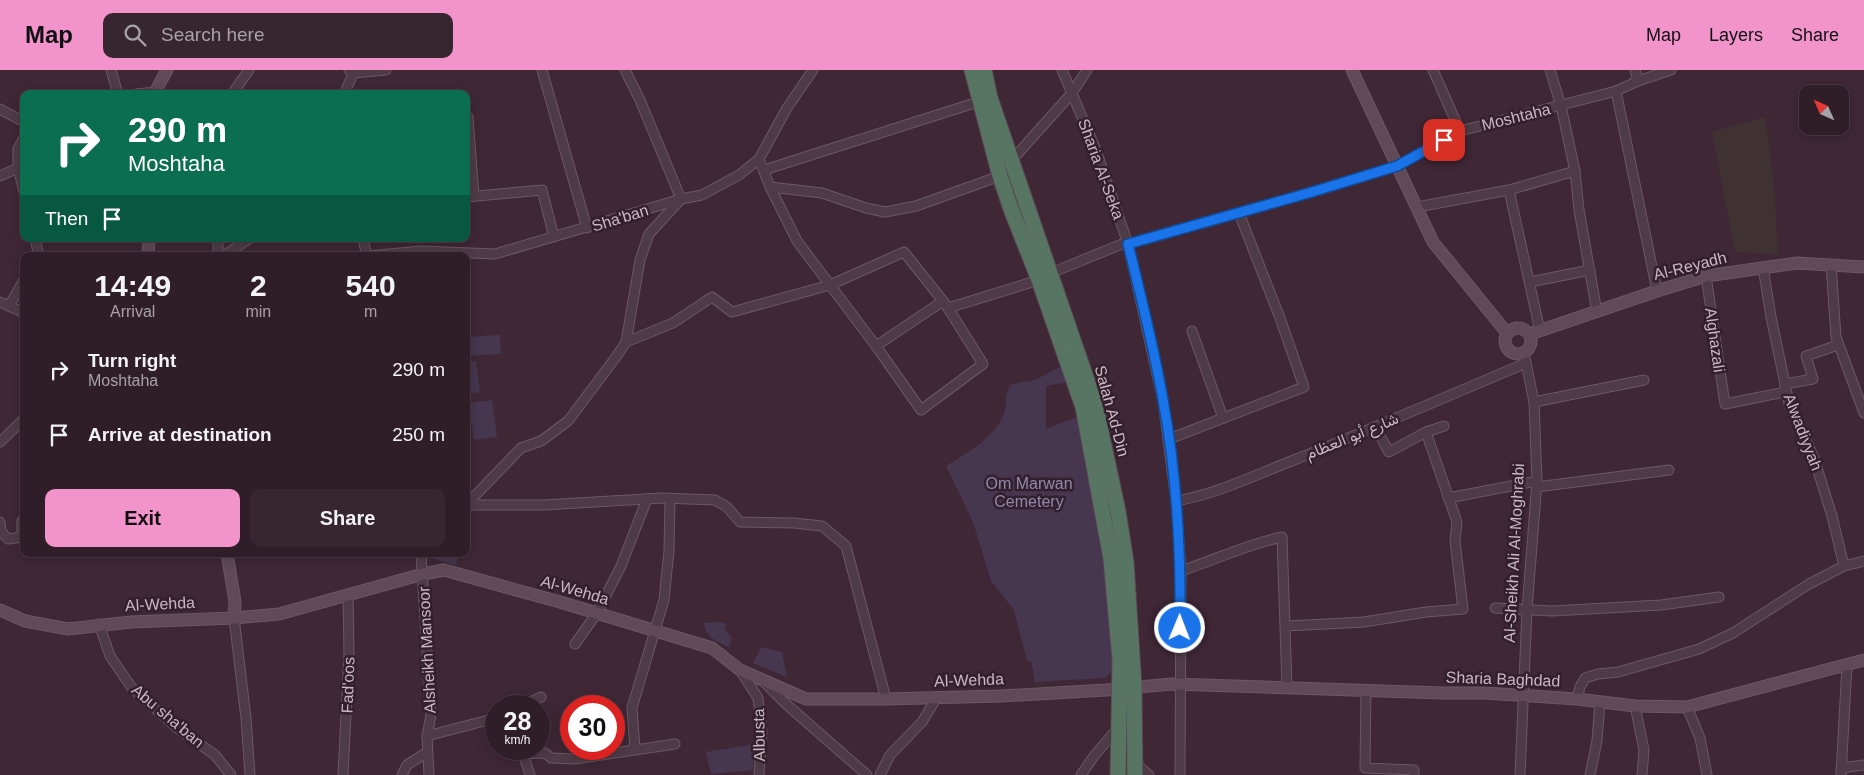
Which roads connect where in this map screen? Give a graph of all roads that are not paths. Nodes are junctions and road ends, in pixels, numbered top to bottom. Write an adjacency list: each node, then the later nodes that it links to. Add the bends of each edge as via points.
1 (111, 70): 19 (street)
2 (167, 70): 20 (main road)
3 (248, 70): 21 (street)
4 (386, 70): 17 (street)
5 (542, 70): 46 (street)
6 (625, 70): 43 (street)
7 (814, 70): 31 (street, Sha'ban, via 787,108)
8 (972, 70): 25 (highway, Salah Ad-Din)
9 (984, 70): 32 (highway, Salah Ad-Din, via 990,98)
10 (1062, 70): 24 (street, Sharia Al-Seka)
11 (1087, 70): 24 (street)
12 (1352, 70): 33 (main road)
13 (1432, 70): 29 (street)
14 (1550, 70): 26 (street)
15 (1635, 70): 18 (street)
16 (1671, 70): 18 (street, Moshtaha)
17 (352, 71): 22 (street)
18 (1638, 81): 23 (street, Moshtaha)
19 (117, 90)
20 (156, 90)
21 (235, 90)
22 (345, 90)
23 (1616, 91): 26 (street, Moshtaha); 63 (street)
24 (1072, 92): 32 (street); 49 (street, Sharia Al-Seka)
25 (981, 102): 35 (street); 39 (highway, Salah Ad-Din)
26 (1561, 106): 29 (street, Moshtaha); 36 (street)
27 (0, 109): 28 (street)
28 (20, 120)
29 (1460, 131): 33 (street, Moshtaha)
30 (20, 145): 34 (street)
31 (758, 159): 35 (street); 43 (street, Sha'ban, via 739,175 702,195)
32 (1012, 160): 58 (highway, Salah Ad-Din)
33 (1397, 166): 44 (main road); 45 (street, Moshtaha)
34 (18, 168): 37 (street); 38 (street)
35 (764, 170): 40 (street)
36 (1575, 171): 41 (street); 57 (street)
37 (0, 176)
38 (20, 176)
39 (1000, 176): 40 (street, via 916,206 885,212 822,194); 58 (highway, Salah Ad-Din, via 1011,208)
40 (770, 187): 62 (street, via 797,241)
41 (1509, 190): 44 (street); 60 (street)
42 (470, 196): 47 (street, via 542,190)
43 (681, 199): 46 (street, Sha'ban); 71 (street, via 649,234 640,260)
44 (1417, 206): 69 (main road, via 1433,242)
45 (1239, 213): 49 (street, Moshtaha); 79 (street, via 1304,387)
46 (587, 228): 47 (street, Sha'ban)
47 (554, 237): 53 (street, Sha'ban, via 495,254)
48 (244, 242): 50 (street)
49 (1128, 244): 58 (street, Moshtaha); 84 (street, Sharia Al-Seka, via 1164,401)
50 (229, 252)
51 (410, 252): 52 (street, Sha'ban)
52 (446, 252)
53 (470, 253)
54 (1831, 265): 55 (main road, Al-Reyadh); 56 (main road, Al-Reyadh); 72 (street)
55 (1763, 267): 59 (main road, Al-Reyadh); 76 (street, Alwadiyyah)
56 (1864, 267)
57 (1590, 270): 60 (street); 67 (street)
58 (1045, 276): 65 (street, Moshtaha); 118 (highway, Salah Ad-Din, via 1095,404 1118,511 1126,562)
59 (1706, 276): 63 (main road, Al-Reyadh); 76 (street, Alghazali, via 1725,404 1785,392)
60 (1530, 282): 70 (street)
61 (20, 285): 64 (street)
62 (830, 285): 65 (street, via 904,252); 71 (street, via 732,312 712,297 673,323); 73 (street)
63 (1657, 291): 67 (main road, Al-Reyadh)
64 (4, 304): 66 (street)
65 (945, 305): 73 (street, Moshtaha); 73 (street, via 983,364 921,410)
66 (20, 311)
67 (1596, 312): 70 (main road, Al-Reyadh)
68 (1192, 331): 79 (street)
69 (1507, 333): 70 (main road, via 1519,327); 74 (main road, via 1508,349)
70 (1535, 333): 74 (main road)
71 (626, 342): 91 (street, via 568,421 540,441 521,448)
72 (1838, 345): 76 (street, via 1806,356 1813,378); 78 (street)
73 (876, 346)
74 (1525, 358): 77 (street, Al-Sheikh Ali Al-Moghrabi); 82 (street, شارع أبو العظام)
75 (1644, 380): 77 (street)
76 (1785, 384): 99 (street, Alwadiyyah, via 1789,403 1814,458)
77 (1534, 402): 87 (street, Al-Sheikh Ali Al-Moghrabi)
78 (1864, 413)
79 (1223, 418): 84 (street)
80 (20, 423): 85 (street)
81 (1444, 426): 83 (street)
82 (1375, 427): 83 (street, via 1389,452); 92 (street, شارع أبو العظام, via 1201,496)
83 (1426, 432): 88 (street)
84 (1169, 439): 92 (street, Sharia Al-Seka)
85 (0, 442)
86 (1669, 470): 87 (street)
87 (1537, 484): 88 (street); 106 (street, Al-Sheikh Ali Al-Moghrabi)
88 (1448, 498): 110 (street, via 1457,522 1455,541 1464,609 1364,622)
89 (670, 499): 90 (street); 111 (street, via 668,569); 123 (street, via 715,500 740,522 822,526 836,536 846,546)
90 (647, 500): 93 (street); 107 (street, via 621,566)
91 (470, 501)
92 (1176, 501): 100 (street, Sharia Al-Seka)
93 (470, 505)
94 (0, 522): 95 (street, via 1,531 8,539)
95 (20, 537)
96 (228, 557): 108 (main road, via 235,601)
97 (421, 557): 101 (street, Alsheikh Mansoor)
98 (1864, 561): 99 (street)
99 (1844, 566): 124 (street, via 1809,584 1733,633 1699,649 1585,678)
100 (1181, 571): 110 (street, via 1259,542 1282,537); 117 (street, Sharia Al-Seka)
101 (423, 574): 102 (main road, Al-Wehda); 107 (main road, Al-Wehda, via 444,570); 130 (street, Alsheikh Mansoor, via 431,715)
102 (348, 595): 108 (main road, Al-Wehda, via 280,614); 141 (street, Fad'oos, via 349,654)
103 (1719, 597): 106 (street, via 1661,605 1552,612)
104 (1495, 608): 106 (street)
105 (0, 610): 109 (main road, Al-Wehda, via 25,621 68,629)
106 (1527, 610): 121 (street, Al-Sheikh Ali Al-Moghrabi)
107 (597, 613): 111 (main road, Al-Wehda); 112 (street)
108 (234, 618): 109 (main road, Al-Wehda); 140 (street)
109 (99, 624): 139 (street, Abu sha'ban, via 110,656 132,688 176,727 215,755)
110 (1286, 626): 119 (street)
111 (656, 631): 115 (main road, Al-Wehda, via 712,648); 132 (street, via 632,708)
112 (575, 644)
113 (1864, 660): 114 (main road, Sharia Baghdad)
114 (1847, 665): 127 (main road, Sharia Baghdad); 138 (street)
115 (740, 670): 116 (main road, Al-Wehda); 145 (street, Albusta, via 758,698 762,731)
116 (761, 680): 123 (main road, Al-Wehda, via 806,699); 146 (street)
117 (1180, 685): 118 (main road, Sharia Baghdad); 119 (main road, Sharia Baghdad); 151 (street, Sharia Al-Seka)
118 (1127, 687): 122 (main road, Al-Wehda); 129 (highway, Salah Ad-Din); 137 (highway, Salah Ad-Din)
119 (1287, 687): 120 (main road, Sharia Baghdad)
120 (1366, 690): 121 (main road, Sharia Baghdad); 152 (street, via 1365,768 1414,770)
121 (1523, 696): 124 (main road, Sharia Baghdad); 153 (street, Al-Sheikh Ali Al-Moghrabi)
122 (937, 697): 123 (main road, Al-Wehda); 147 (street, via 922,722 885,761)
123 (886, 699)
124 (1577, 699): 125 (main road, Sharia Baghdad)
125 (1600, 702): 126 (main road, Sharia Baghdad); 154 (street, via 1598,741)
126 (1635, 706): 127 (main road, Sharia Baghdad); 155 (street, via 1644,750)
127 (1687, 708): 156 (street, via 1700,738)
128 (485, 721): 130 (street)
129 (1120, 726): 148 (street); 149 (highway, Salah Ad-Din)
130 (427, 736): 133 (street, Alsheikh Mansoor)
131 (675, 744): 132 (street)
132 (635, 750): 134 (street, via 575,759)
133 (426, 753): 142 (street, via 407,765); 143 (street, Alsheikh Mansoor)
134 (550, 757)
135 (525, 760): 144 (street)
136 (1864, 765): 138 (street)
137 (1136, 769): 150 (street)
138 (1841, 772)
139 (231, 775)
140 (250, 775)
141 (343, 775)
142 (402, 775)
143 (429, 775)
144 (530, 775)
145 (759, 775)
146 (867, 775)
147 (880, 775)
148 (1081, 775)
149 (1118, 775)
150 (1149, 775)
151 (1180, 775)
152 (1414, 775)
153 (1520, 775)
154 (1590, 775)
155 (1642, 775)
156 (1707, 775)

